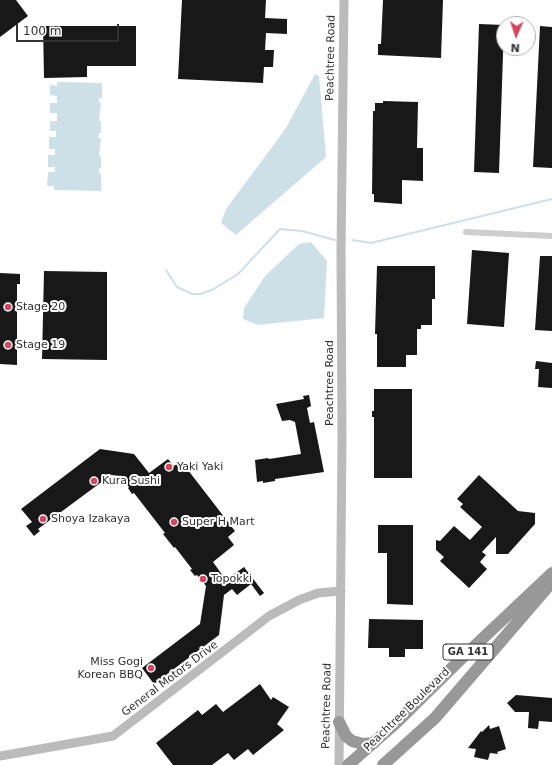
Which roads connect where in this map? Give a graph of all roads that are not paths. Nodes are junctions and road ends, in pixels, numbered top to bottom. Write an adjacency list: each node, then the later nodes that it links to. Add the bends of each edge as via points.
1 (344, 0): 6 (street, Peachtree Road)
2 (466, 232): 3 (street)
3 (552, 236)
4 (552, 573): 8 (highway, Peachtree Boulevard / GA 141)
5 (552, 582): 10 (highway, Peachtree Boulevard / GA 141)
6 (341, 591): 7 (street, Peachtree Road); 9 (street, General Motors Drive, via 318,593 269,616 113,736)
7 (339, 722): 8 (highway, via 346,736 352,741); 11 (street, Peachtree Road)
8 (374, 743): 12 (highway, Peachtree Boulevard / GA 141)
9 (0, 756)
10 (397, 759): 13 (highway, Peachtree Boulevard / GA 141)
11 (339, 765)
12 (348, 765)
13 (383, 765)

